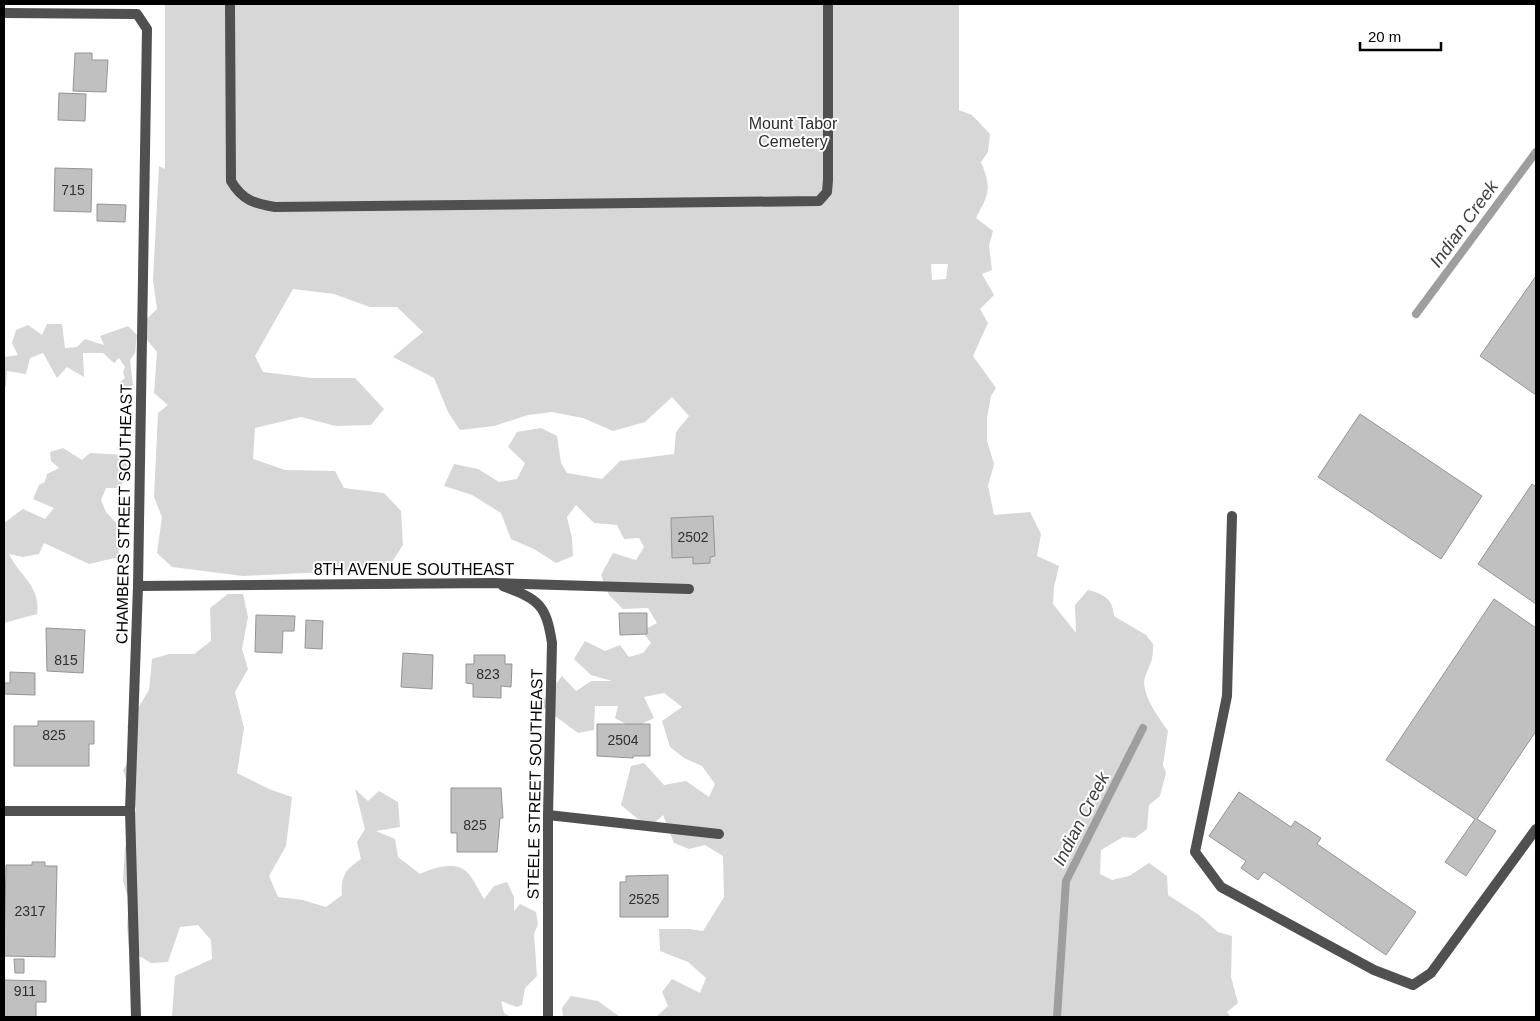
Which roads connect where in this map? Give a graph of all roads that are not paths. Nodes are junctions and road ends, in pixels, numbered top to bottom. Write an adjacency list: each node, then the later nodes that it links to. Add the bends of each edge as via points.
1 (230, 4): 2 (street, via 231,181 238,194 254,204 294,207 819,201 827,192 828,180)
2 (828, 4)
3 (4, 13): 6 (street, CHAMBERS STREET SOUTHEAST, via 138,14 147,29)
4 (1232, 516): 11 (street, via 1227,696 1195,852 1221,887 1374,970 1413,985 1431,973)
5 (494, 583): 6 (street, 8TH AVENUE SOUTHEAST); 7 (street, 8TH AVENUE SOUTHEAST); 10 (street, STEELE STREET SOUTHEAST, via 527,595 542,608 549,624 552,643)
6 (138, 586): 9 (street, CHAMBERS STREET SOUTHEAST)
7 (689, 589)
8 (4, 811): 9 (street)
9 (130, 812): 13 (street, CHAMBERS STREET SOUTHEAST)
10 (548, 815): 12 (street); 14 (street, STEELE STREET SOUTHEAST)
11 (1536, 829)
12 (719, 834)
13 (136, 1017)
14 (548, 1017)

